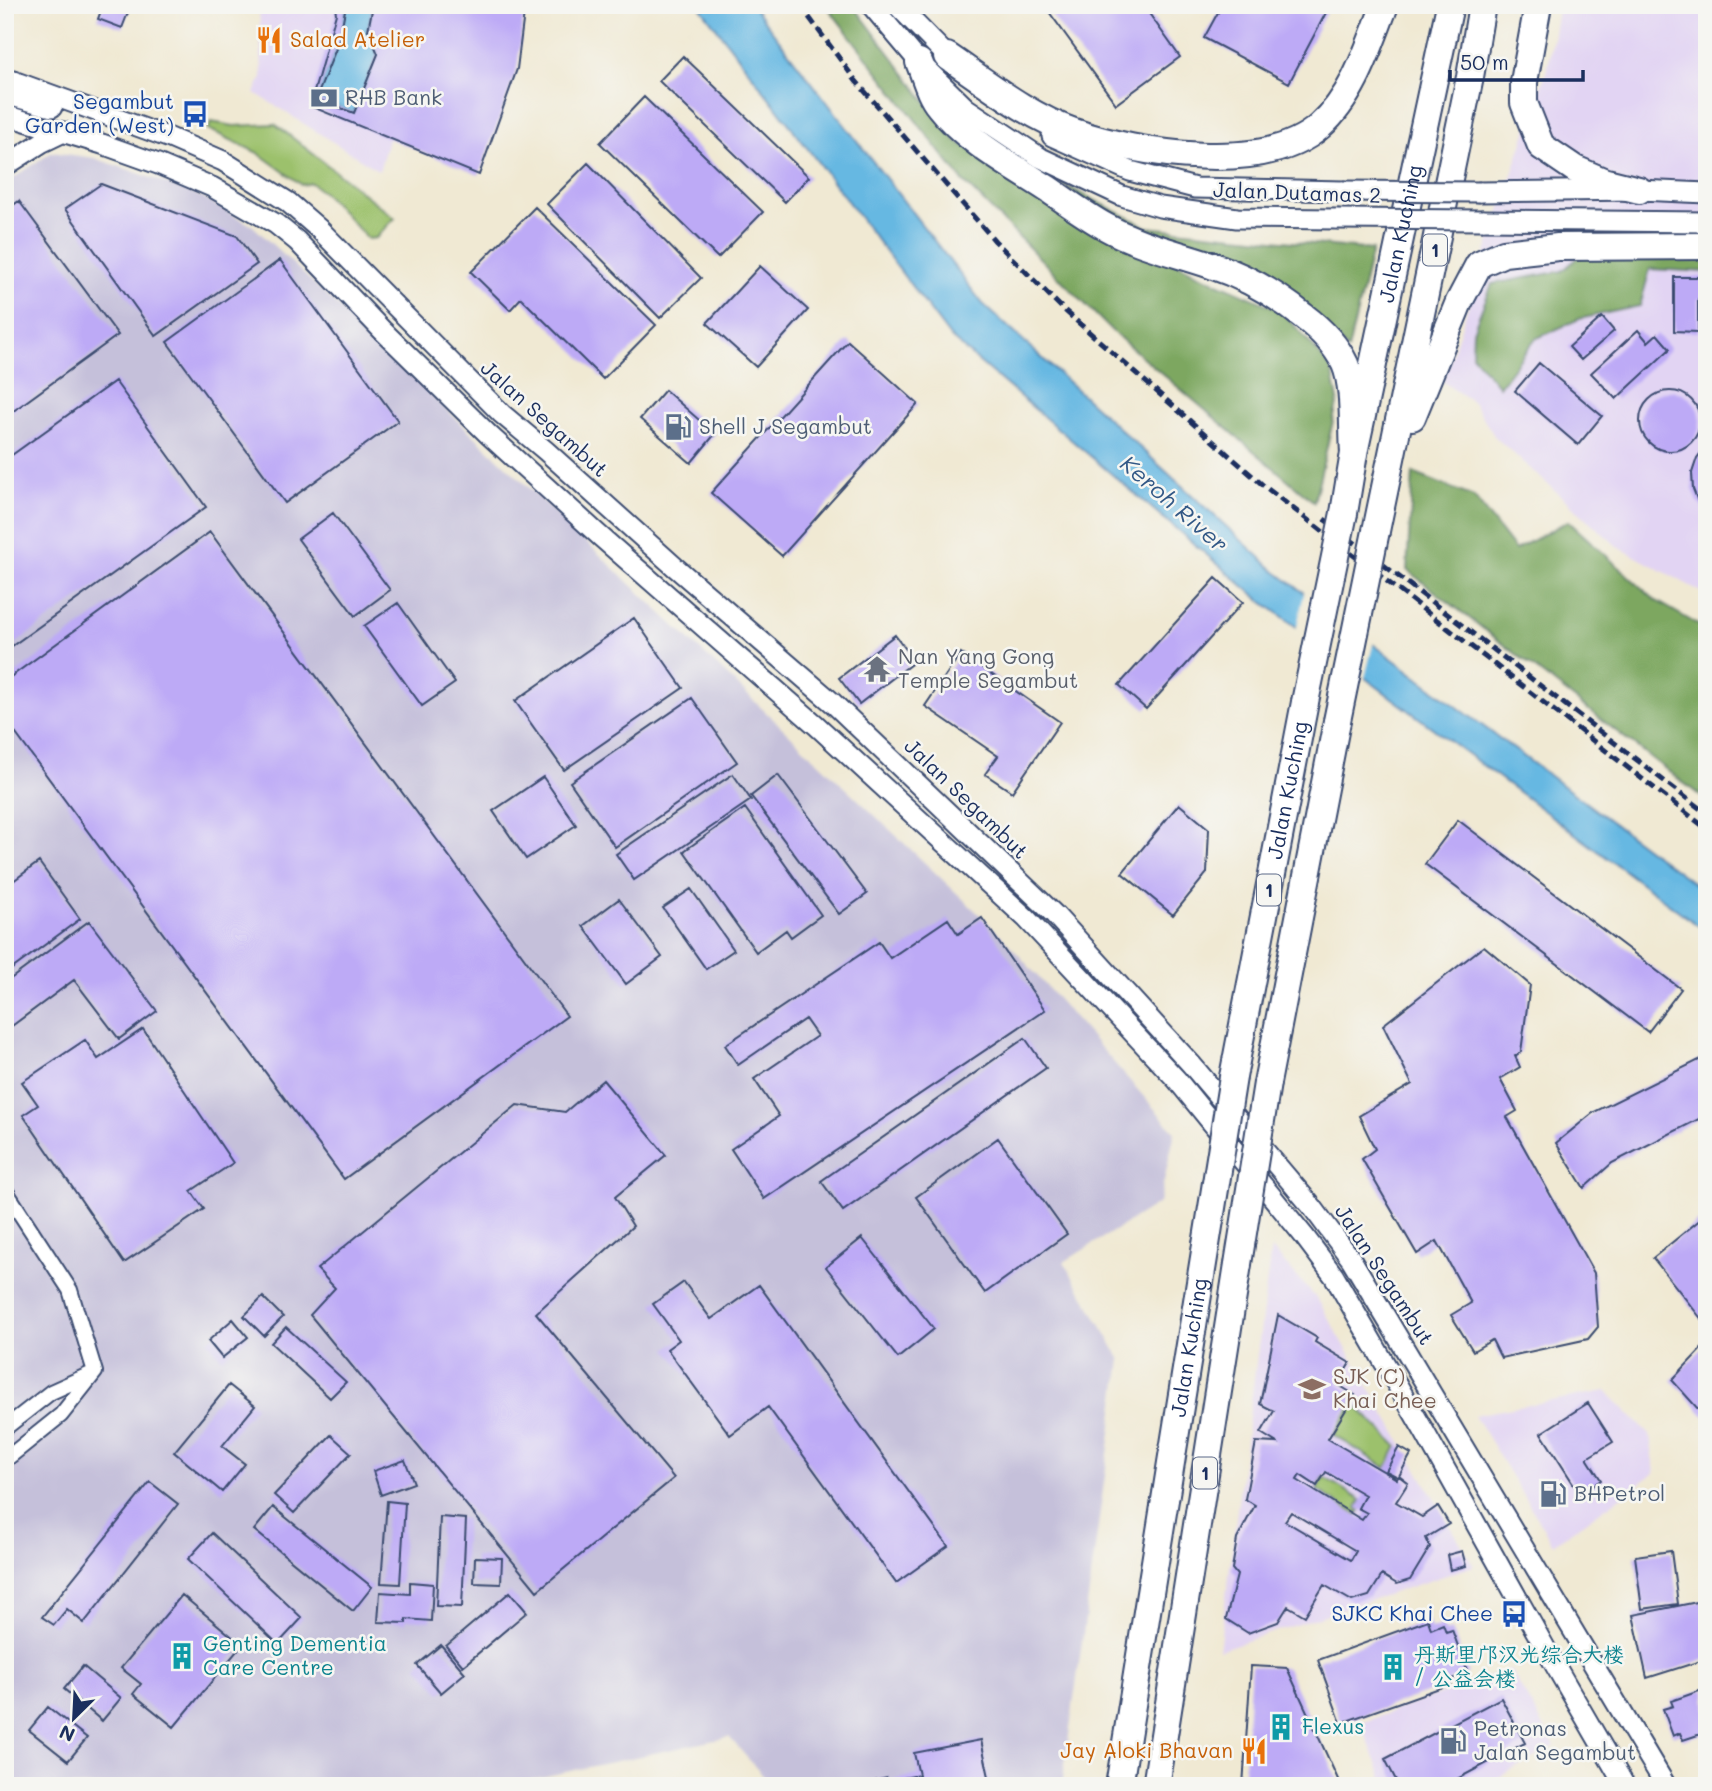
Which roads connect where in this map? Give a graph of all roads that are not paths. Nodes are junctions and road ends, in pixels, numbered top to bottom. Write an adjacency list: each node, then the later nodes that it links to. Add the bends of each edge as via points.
1 (871, 5): 8 (main road, Jalan Dutamas 2)
2 (897, 5): 7 (main road)
3 (1385, 5): 11 (highway, via 1337,107 1320,127 1276,148 1221,157 1144,150 1073,132)
4 (1450, 5): 21 (highway, Jalan Kuching / 1)
5 (1482, 5): 22 (highway, Jalan Kuching / 1)
6 (1538, 5): 16 (highway, via 1524,103 1541,146 1575,169)
7 (947, 56): 11 (highway)
8 (919, 62): 18 (main road, Jalan Dutamas 2, via 966,108 1041,158 1122,196); 21 (highway, via 936,102 949,118 1106,228 1257,285 1314,324 1337,351 1349,377)
9 (5, 78): 15 (main road, Jalan Segambut, via 170,138 223,161)
10 (5, 97): 15 (main road, via 36,102 138,136)
11 (1017, 110): 16 (main road, Jalan Dutamas 2, bridge, via 1052,136 1130,171 1195,188); 18 (main road, via 1009,116 1012,124 1037,141)
12 (5, 115): 13 (main road, Jalan Segambut)
13 (64, 132): 14 (main road); 29 (main road, Jalan Segambut, via 212,187 297,241 498,443 1035,927 1177,1080 1334,1276)
14 (5, 166)
15 (261, 186): 30 (main road, Jalan Segambut, via 319,229 502,414 833,703 1055,915 1191,1064 1351,1259)
16 (1639, 190): 17 (main road, Jalan Dutamas 2)
17 (1707, 194)
18 (1186, 210): 19 (main road, Jalan Dutamas 2, bridge, via 1237,218)
19 (1707, 222)
20 (1707, 246): 22 (highway, via 1558,247 1504,253 1479,264)
21 (1354, 453): 27 (highway, Jalan Kuching / 1, bridge, via 1233,1077)
22 (1389, 473): 28 (highway, Jalan Kuching / 1, bridge, via 1267,1083)
23 (5, 1190): 24 (street, via 70,1290)
24 (95, 1372): 25 (street, via 51,1392); 26 (street, via 61,1415)
25 (5, 1428)
26 (5, 1460)
27 (1119, 1786)
28 (1156, 1786)
29 (1625, 1786)
30 (1666, 1786)

